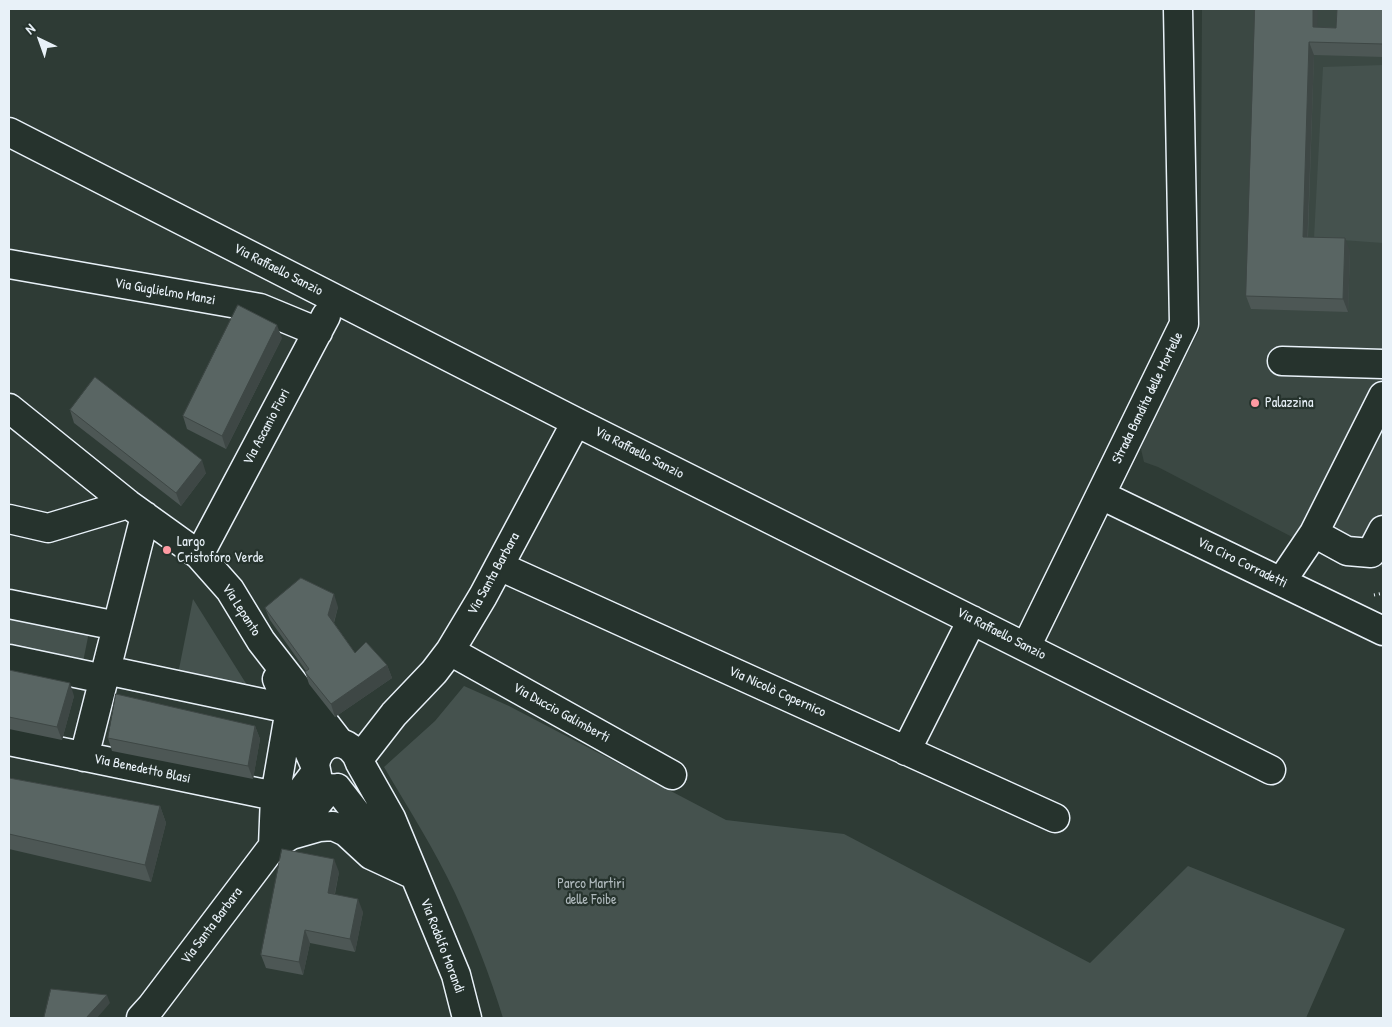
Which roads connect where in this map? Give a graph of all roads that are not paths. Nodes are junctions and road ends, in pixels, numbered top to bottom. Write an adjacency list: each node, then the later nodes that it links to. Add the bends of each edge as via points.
1 (1178, 9): 11 (street, Strada Bandita delle Mortelle, via 1184,324)
2 (9, 132): 4 (street, Via Raffaello Sanzio)
3 (9, 264): 5 (street, Via Guglielmo Manzi, via 260,308)
4 (335, 299): 5 (street, Via Ascanio Fiori); 10 (street, Via Raffaello Sanzio)
5 (318, 332): 16 (street, Via Ascanio Fiori)
6 (1282, 361): 7 (street)
7 (1383, 364)
8 (1383, 396): 15 (street)
9 (9, 408): 12 (street)
10 (576, 422): 17 (street, Via Santa Barbara); 20 (street, Via Raffaello Sanzio)
11 (1101, 495): 18 (street, Via Ciro Corradetti); 24 (street, Strada Bandita delle Mortelle)
12 (136, 510): 13 (street, via 48,528); 16 (street, Via Lepanto); 21 (street)
13 (9, 520)
14 (1383, 530): 15 (street, via 1371,553 1348,551)
15 (1314, 533): 18 (street)
16 (199, 555): 23 (street, Via Lepanto, via 230,590)
17 (499, 566): 25 (street, Via Santa Barbara); 30 (street, Via Nicolò Copernico)
18 (1281, 582): 22 (street, Via Ciro Corradetti)
19 (9, 604): 21 (street)
20 (972, 620): 24 (street, Via Raffaello Sanzio); 30 (street)
21 (117, 626): 27 (street)
22 (1383, 632)
23 (261, 641): 28 (street); 31 (street, Via Rodolfo Morandi)
24 (1026, 647): 33 (street, Via Raffaello Sanzio)
25 (450, 651): 31 (street, Via Santa Barbara, via 394,714); 34 (street, Via Duccio Galimberti)
26 (9, 659): 27 (street)
27 (105, 675): 28 (street); 32 (street)
28 (290, 709): 35 (street); 36 (street)
29 (9, 741): 32 (street, Via Benedetto Blasi)
30 (906, 751): 37 (street, Via Nicolò Copernico)
31 (352, 752): 35 (street, via 359,771 351,784 344,787); 35 (street, via 332,744 325,746 316,757); 39 (street, Via Rodolfo Morandi, via 391,818)
32 (84, 757): 36 (street, Via Benedetto Blasi)
33 (1271, 770)
34 (672, 775)
35 (324, 778): 38 (street, Via Santa Barbara); 39 (street)
36 (275, 796): 38 (street)
37 (1055, 818)
38 (279, 836): 39 (street, via 333,826 346,832 371,855); 40 (street, Via Santa Barbara)
39 (414, 875): 41 (street, Via Rodolfo Morandi, via 456,975)
40 (146, 1013)
41 (467, 1018)

